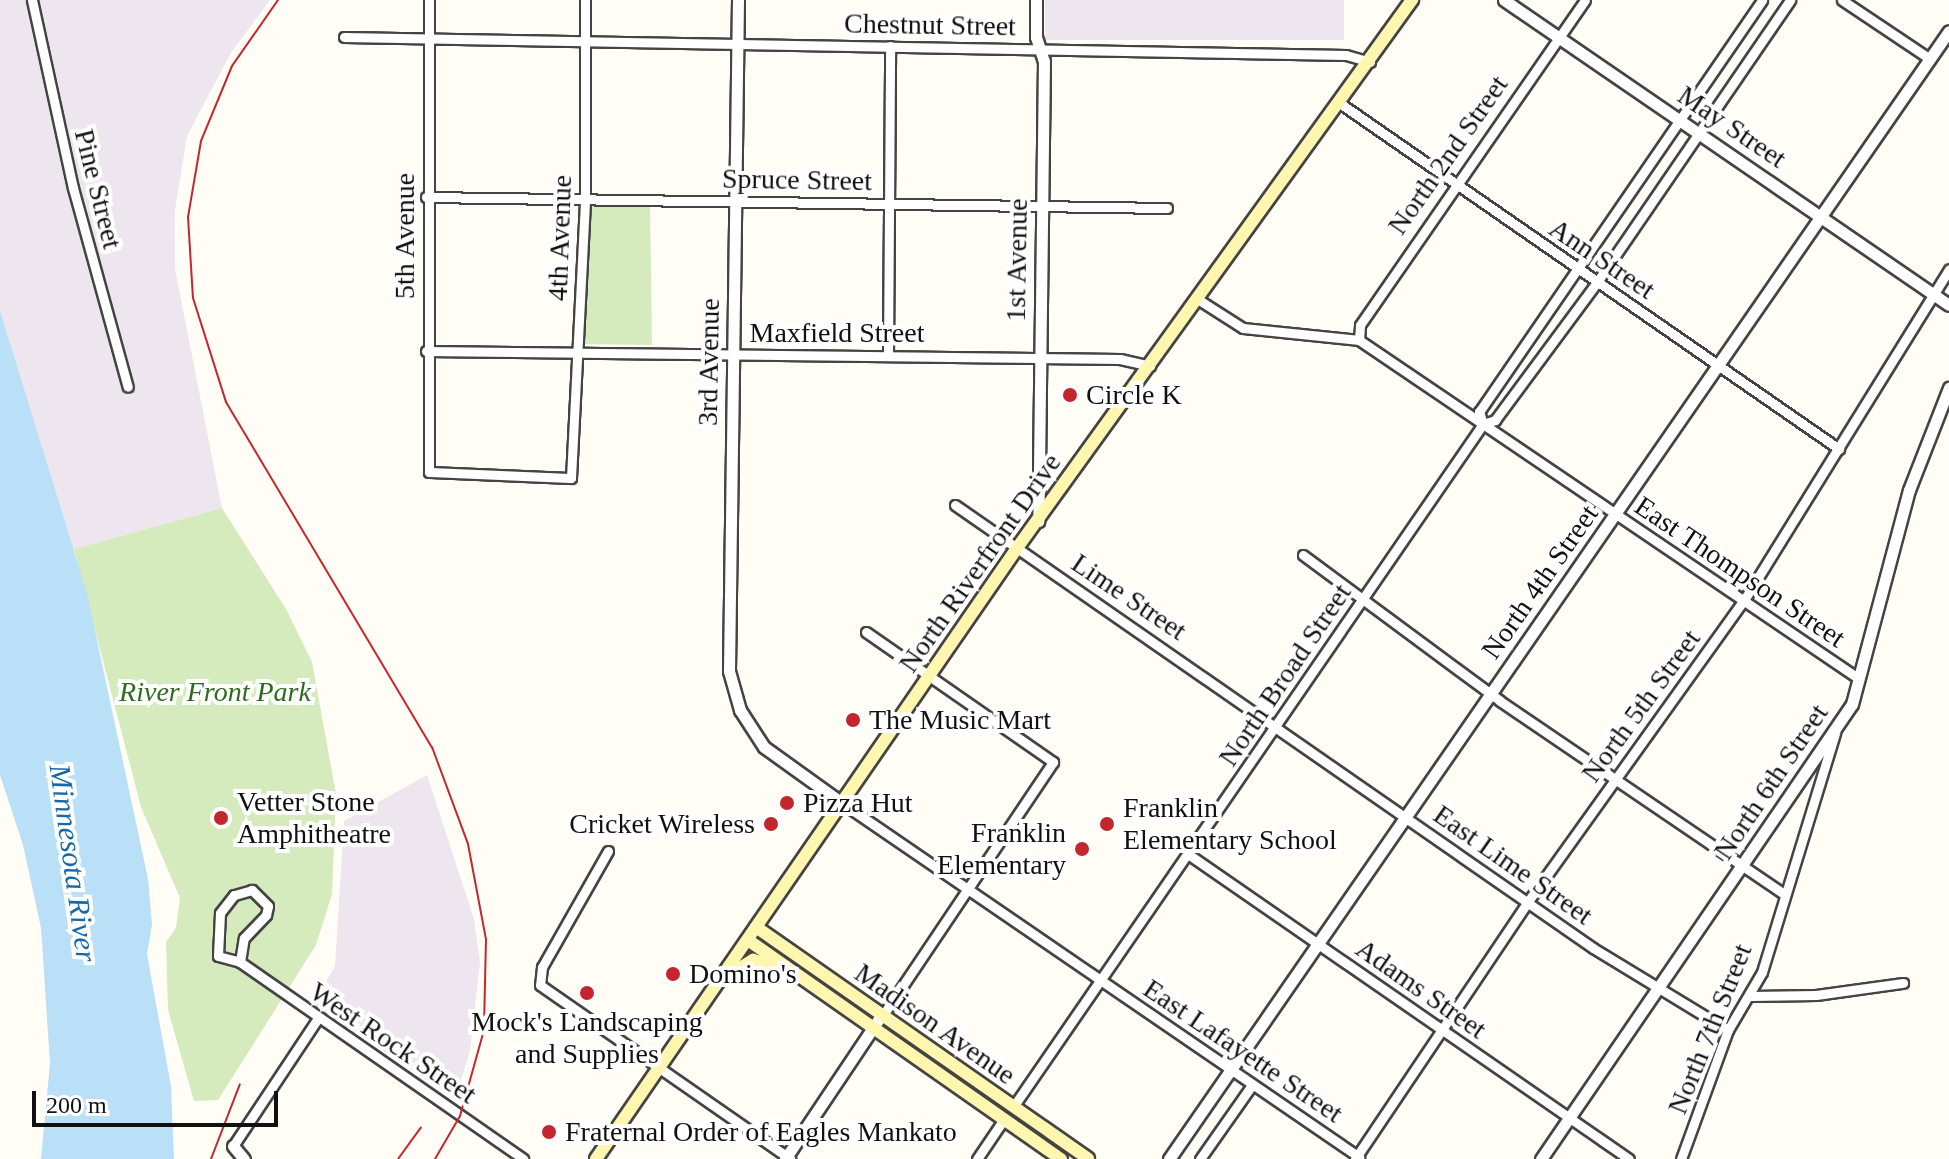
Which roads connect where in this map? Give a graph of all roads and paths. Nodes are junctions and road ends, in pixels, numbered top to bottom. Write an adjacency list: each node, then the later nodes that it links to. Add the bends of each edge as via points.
1 (32, 0): 47 (street, Pine Street, via 73,188)
2 (429, 0): 15 (street, 5th Avenue)
3 (585, 0): 16 (street, 4th Avenue)
4 (738, 0): 17 (street, 3rd Avenue)
5 (1036, 0): 19 (street, 1st Avenue)
6 (1412, 0): 21 (main road, North Riverfront Drive)
7 (1504, 0): 14 (street, May Street)
8 (1585, 0): 14 (street, North 2nd Street)
9 (1762, 0): 23 (street, North Broad Street)
10 (1790, 0): 24 (street, North Broad Street)
11 (1842, 0): 20 (street)
12 (1949, 31): 20 (street, North 4th Street)
13 (344, 37): 15 (street, Chestnut Street)
14 (1558, 38): 23 (street, May Street); 25 (street, North 2nd Street)
15 (428, 41): 16 (street, Chestnut Street); 26 (street, 5th Avenue)
16 (585, 44): 17 (street, Chestnut Street); 27 (street, 4th Avenue)
17 (738, 44): 18 (street, Chestnut Street); 28 (street, 3rd Avenue)
18 (890, 46): 19 (street, Chestnut Street); 29 (street)
19 (1040, 48): 21 (street, Chestnut Street, via 1346,55); 30 (street, 1st Avenue)
20 (1930, 59): 32 (street, North 4th Street)
21 (1370, 62): 22 (main road, North Riverfront Drive)
22 (1341, 104): 25 (street, Ann Street); 37 (main road, North Riverfront Drive)
23 (1679, 121): 24 (street, May Street); 33 (street, North Broad Street)
24 (1698, 134): 32 (street, May Street); 35 (street, North Broad Street)
25 (1456, 186): 33 (street, Ann Street); 39 (street, North 2nd Street, via 1360,325)
26 (426, 197): 27 (street, Spruce Street); 40 (street, 5th Avenue)
27 (585, 200): 28 (street, Spruce Street); 43 (street, 4th Avenue)
28 (735, 200): 29 (street, Spruce Street); 41 (street, 3rd Avenue)
29 (888, 203): 30 (street, Spruce Street); 42 (street)
30 (1042, 204): 31 (street, Spruce Street); 44 (street, 1st Avenue)
31 (1167, 208)
32 (1822, 217): 36 (street, May Street); 46 (street, North 4th Street)
33 (1577, 269): 35 (street, Ann Street); 49 (street, North Broad Street, via 1479,412)
34 (1949, 269): 36 (street, North 5th Street)
35 (1597, 282): 46 (street, Ann Street); 49 (street, North Broad Street, via 1495,420)
36 (1932, 294): 38 (street, May Street); 50 (street, North 5th Street)
37 (1199, 300): 39 (street, via 1231,323 1259,332); 45 (main road, North Riverfront Drive)
38 (1949, 305)
39 (1359, 340): 49 (street, East Thompson Street)
40 (426, 351): 43 (street, Maxfield Street); 51 (street, 5th Avenue, via 429,472)
41 (732, 354): 42 (street, Maxfield Street); 43 (street, Maxfield Street); 66 (street, 3rd Avenue, via 732,687 746,723 771,753)
42 (888, 355): 44 (street, Maxfield Street)
43 (579, 356): 51 (street, 4th Avenue)
44 (1040, 358): 45 (street, Maxfield Street, via 1129,359); 54 (street, 1st Avenue)
45 (1150, 366): 54 (main road, North Riverfront Drive)
46 (1718, 367): 50 (street, Ann Street); 53 (street, North 4th Street)
47 (128, 387)
48 (1949, 388): 61 (street, North 6th Street, via 1909,490)
49 (1483, 424): 53 (street, East Thompson Street); 58 (street, North Broad Street)
50 (1839, 449): 57 (street, North 5th Street)
51 (571, 478)
52 (955, 505): 55 (street, Lime Street)
53 (1615, 515): 57 (street, East Thompson Street); 62 (street, North 4th Street)
54 (1038, 521): 55 (main road, North Riverfront Drive)
55 (1017, 548): 60 (main road, North Riverfront Drive); 63 (street, Lime Street)
56 (1303, 555): 58 (street)
57 (1744, 600): 61 (street, East Thompson Street); 65 (street, North 5th Street)
58 (1361, 602): 62 (street); 63 (street, North Broad Street)
59 (866, 632): 60 (street)
60 (930, 675): 66 (main road, North Riverfront Drive); 71 (street, via 1053,762)
61 (1858, 678): 64 (street, North 6th Street, via 1852,704)
62 (1491, 695): 65 (street); 67 (street, North 4th Street)
63 (1278, 727): 67 (street, East Lime Street); 69 (street, North Broad Street)
64 (1835, 733): 70 (street, North 6th Street); 72 (street, North 7th Street)
65 (1614, 780): 70 (street); 73 (street, North 5th Street)
66 (842, 803): 71 (street, East Lafayette Street); 74 (main road, North Riverfront Drive)
67 (1409, 819): 73 (street, East Lime Street); 76 (street, North 4th Street)
68 (608, 851): 89 (street, via 538,979)
69 (1188, 854): 76 (street, Adams Street); 79 (street, North Broad Street)
70 (1744, 867): 72 (street); 82 (street, North 6th Street)
71 (970, 889): 79 (street, East Lafayette Street); 84 (street)
72 (1783, 893): 83 (street, North 7th Street)
73 (1529, 900): 82 (street, East Lime Street); 87 (street, North 5th Street)
74 (756, 927): 75 (main road, North Riverfront Drive); 84 (main road, Madison Avenue)
75 (748, 940): 78 (main road, Madison Avenue); 80 (main road, North Riverfront Drive)
76 (1319, 943): 87 (street, Adams Street); 90 (street, North 4th Street)
77 (240, 962): 77 (street, West Rock Street, via 244,938 268,906 252,890 234,895 216,926 218,956); 85 (street, West Rock Street)
78 (792, 972): 80 (main road, via 756,960); 86 (main road, Madison Avenue)
79 (1100, 979): 90 (street, East Lafayette Street); 92 (street, North Broad Street)
80 (718, 983): 89 (main road, North Riverfront Drive)
81 (1903, 983): 83 (street, via 1816,995)
82 (1657, 988): 88 (street, East Lime Street, via 1670,991); 93 (street, North 6th Street)
83 (1751, 996): 88 (street, North 7th Street)
84 (882, 1016): 86 (street); 92 (main road, Madison Avenue)
85 (318, 1018): 95 (street); 99 (street, West Rock Street)
86 (872, 1029): 94 (main road, Madison Avenue); 96 (street)
87 (1442, 1030): 93 (street, Adams Street); 97 (street, North 5th Street)
88 (1728, 1030): 108 (street, North 7th Street)
89 (659, 1069): 96 (street); 100 (main road, North Riverfront Drive)
90 (1231, 1070): 91 (street, East Lafayette Street); 104 (street, North 4th Street)
91 (1252, 1085): 97 (street, East Lafayette Street); 105 (street)
92 (1013, 1107): 103 (main road, Madison Avenue)
93 (1568, 1117): 106 (street, North 6th Street); 107 (street, Adams Street)
94 (1004, 1119): 101 (street); 102 (main road, Madison Avenue)
95 (233, 1146): 98 (street)
96 (787, 1158)
97 (1358, 1158)
98 (244, 1159)
99 (523, 1159)
100 (596, 1159)
101 (977, 1159)
102 (1061, 1159)
103 (1088, 1159)
104 (1169, 1159)
105 (1200, 1159)
106 (1541, 1159)
107 (1629, 1159)
108 (1681, 1159)

